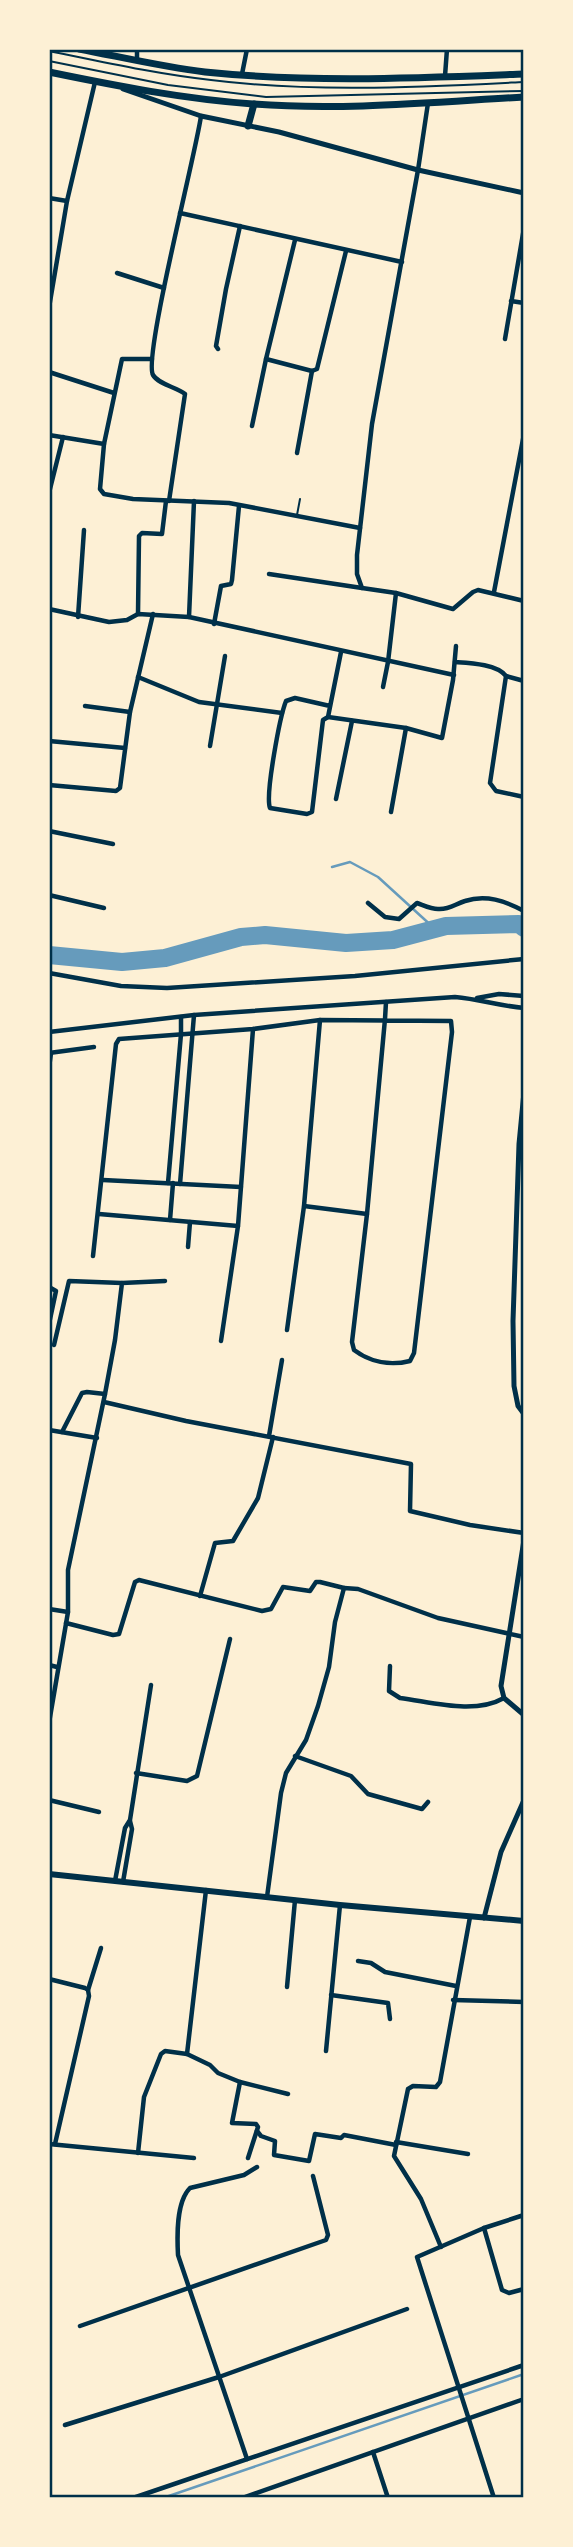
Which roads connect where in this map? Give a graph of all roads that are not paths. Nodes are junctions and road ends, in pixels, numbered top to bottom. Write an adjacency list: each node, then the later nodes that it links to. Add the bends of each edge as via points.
1 (79, 49): 6 (main road)
2 (137, 49): 6 (street)
3 (247, 49): 10 (street)
4 (447, 49): 11 (street)
5 (49, 51): 13 (lane, via 213,81 302,87)
6 (136, 60): 10 (main road)
7 (49, 61): 15 (lane, via 168,85 266,97)
8 (49, 72): 12 (main road)
9 (524, 74): 11 (main road)
10 (242, 75): 11 (main road)
11 (444, 76)
12 (95, 82): 14 (main road); 24 (street)
13 (524, 82)
14 (117, 86): 18 (main road); 19 (street)
15 (524, 91)
16 (524, 97): 17 (main road)
17 (428, 102): 18 (main road); 21 (street)
18 (254, 104): 20 (main road)
19 (201, 116): 20 (street); 25 (street)
20 (248, 126): 21 (street)
21 (418, 170): 22 (street); 30 (street)
22 (524, 193)
23 (49, 198): 24 (street)
24 (67, 201): 35 (street)
25 (180, 213): 26 (street); 32 (street)
26 (240, 226): 28 (street); 37 (street)
27 (524, 228): 33 (street)
28 (295, 240): 29 (street); 39 (street)
29 (346, 251): 30 (street); 40 (street, via 317,369)
30 (402, 262): 55 (street, via 372,424)
31 (117, 273): 32 (street)
32 (164, 288): 38 (street)
33 (510, 301): 34 (street); 36 (street)
34 (524, 303)
35 (49, 308)
36 (505, 339)
37 (218, 349)
38 (152, 359): 42 (street, via 122,358); 51 (street, via 155,378 185,394)
39 (266, 359): 40 (street); 43 (street)
40 (312, 371): 48 (street)
41 (49, 372): 42 (street)
42 (114, 393): 47 (street)
43 (252, 426)
44 (524, 433): 59 (street)
45 (49, 435): 46 (street)
46 (63, 437): 47 (street); 49 (street)
47 (104, 444): 51 (street, via 101,493)
48 (297, 453)
49 (49, 493)
50 (300, 499): 54 (lane)
51 (167, 501): 52 (street); 63 (street, via 162,534 139,536)
52 (194, 501): 53 (street); 66 (street)
53 (239, 506): 54 (street); 67 (street, via 232,580 221,586)
54 (296, 516): 55 (street)
55 (360, 528): 58 (street, via 357,569)
56 (84, 530): 65 (street)
57 (269, 574): 58 (street)
58 (362, 588): 60 (street)
59 (494, 592): 60 (street, via 475,590 453,609); 61 (street)
60 (396, 593): 71 (street)
61 (524, 601)
62 (49, 609): 65 (street)
63 (138, 614): 64 (street); 65 (street, via 109,622)
64 (153, 614): 66 (street); 75 (street)
65 (78, 617)
66 (189, 617): 67 (street)
67 (214, 624): 69 (street)
68 (456, 646): 72 (street)
69 (341, 652): 71 (street); 80 (street)
70 (225, 656): 78 (street)
71 (388, 662): 73 (street); 77 (street)
72 (455, 662): 73 (street); 74 (street, via 494,668)
73 (454, 675): 85 (street, via 443,737)
74 (506, 676): 76 (street); 90 (street, via 490,783 496,791)
75 (138, 677): 78 (street); 81 (street)
76 (524, 681)
77 (383, 687)
78 (216, 705): 82 (street); 87 (street)
79 (85, 706): 81 (street)
80 (330, 706): 82 (street, via 291,698); 83 (street)
81 (130, 712): 88 (street)
82 (282, 713): 83 (street, via 269,807 307,814 312,812 323,720)
83 (328, 717): 84 (street)
84 (352, 721): 85 (street); 91 (street)
85 (405, 728): 92 (street)
86 (49, 741): 88 (street)
87 (210, 746)
88 (125, 748): 89 (street, via 118,790)
89 (49, 785)
90 (524, 797)
91 (336, 799)
92 (391, 812)
93 (49, 831): 94 (street)
94 (113, 844)
95 (49, 895): 97 (street)
96 (368, 903): 98 (street, via 385,917 399,919 417,902 437,909 477,898 505,901)
97 (104, 908)
98 (524, 911)
99 (524, 959): 100 (street, via 167,988 121,986)
100 (49, 973)
101 (524, 996): 102 (street)
102 (473, 999): 103 (street); 104 (street)
103 (386, 1002): 105 (street); 107 (street)
104 (524, 1007)
105 (194, 1015): 106 (street); 111 (street)
106 (181, 1017): 110 (street); 112 (street)
107 (384, 1019): 108 (street); 125 (street); 125 (street, via 453,1024 415,1353 405,1362 371,1360 352,1346)
108 (320, 1020): 109 (street); 123 (street)
109 (253, 1029): 111 (street); 122 (street)
110 (49, 1032)
111 (193, 1033): 112 (street); 118 (street)
112 (181, 1034): 117 (street); 119 (street, via 117,1041)
113 (94, 1047): 114 (street)
114 (50, 1053): 115 (street)
115 (49, 1068)
116 (524, 1092): 141 (street, via 513,1321 516,1398)
117 (172, 1145): 118 (street); 120 (street)
118 (183, 1146): 121 (street)
119 (103, 1180): 120 (street); 124 (street)
120 (171, 1183): 121 (street); 126 (street)
121 (180, 1184): 122 (street)
122 (242, 1187): 128 (street)
123 (304, 1206): 125 (street); 135 (street)
124 (99, 1214): 126 (street); 130 (street)
125 (367, 1214)
126 (170, 1220): 127 (street)
127 (190, 1222): 128 (street); 129 (street)
128 (238, 1226): 136 (street)
129 (188, 1247)
130 (93, 1256)
131 (165, 1281): 132 (street)
132 (122, 1283): 137 (street, via 69,1281); 139 (street)
133 (49, 1287): 134 (street, via 56,1291)
134 (49, 1324)
135 (287, 1331)
136 (222, 1341)
137 (54, 1345)
138 (282, 1360): 144 (street)
139 (105, 1394): 140 (street); 143 (street, via 84,1392)
140 (104, 1402): 144 (street); 145 (street)
141 (524, 1414)
142 (49, 1430): 143 (street)
143 (62, 1432): 145 (street)
144 (271, 1437): 146 (street, via 412,1465 410,1511); 149 (street, via 255,1504 233,1541 215,1543)
145 (97, 1438): 151 (street, via 68,1570)
146 (524, 1533)
147 (524, 1539): 153 (street)
148 (344, 1588): 149 (street, via 320,1581 310,1591 283,1587 268,1611); 153 (street, via 454,1623); 163 (street, via 318,1706)
149 (201, 1596): 152 (street, via 136,1580 117,1635)
150 (49, 1609): 151 (street)
151 (68, 1612): 152 (street)
152 (66, 1623): 158 (street)
153 (511, 1635): 154 (street); 160 (street, via 501,1686)
154 (524, 1637)
155 (230, 1639): 164 (street, via 197,1776 187,1781)
156 (49, 1665): 158 (street)
157 (390, 1666): 160 (street, via 389,1690 400,1698 477,1707)
158 (57, 1667): 162 (street)
159 (151, 1685): 164 (street)
160 (504, 1698): 161 (street)
161 (524, 1715)
162 (49, 1723)
163 (295, 1756): 167 (street, via 351,1776 368,1794 422,1810); 172 (street, via 281,1793)
164 (136, 1773): 170 (street, via 132,1829)
165 (49, 1800): 168 (street)
166 (524, 1800): 176 (street, via 501,1852)
167 (428, 1802)
168 (99, 1812)
169 (49, 1874): 170 (main road)
170 (119, 1881): 171 (main road)
171 (206, 1890): 172 (main road); 189 (street)
172 (267, 1896): 173 (main road)
173 (295, 1899): 174 (main road); 182 (street)
174 (340, 1905): 175 (main road); 184 (street)
175 (470, 1917): 176 (main road); 181 (street)
176 (484, 1918): 177 (main road)
177 (524, 1921)
178 (101, 1948): 183 (street)
179 (358, 1961): 181 (street, via 385,1972)
180 (49, 1979): 183 (street)
181 (456, 1986): 185 (street)
182 (287, 1987)
183 (88, 1990): 193 (street)
184 (331, 1995): 187 (street, via 388,2003); 188 (street)
185 (453, 2000): 186 (street); 194 (street, via 440,2082 436,2087 408,2089)
186 (524, 2001)
187 (390, 2019)
188 (326, 2051)
189 (187, 2054): 190 (street); 195 (street, via 161,2054 144,2097)
190 (240, 2082): 191 (street); 192 (street, via 232,2123 257,2124)
191 (289, 2094)
192 (257, 2131): 194 (street, via 275,2141 275,2155 309,2161 315,2134); 198 (street)
193 (52, 2144): 195 (street)
194 (396, 2144): 196 (street); 203 (street, via 396,2161 421,2199)
195 (138, 2153): 197 (street)
196 (468, 2154)
197 (194, 2158)
198 (248, 2158)
199 (257, 2167): 204 (street, via 244,2175 190,2188 183,2197 178,2255)
200 (313, 2176): 204 (street, via 326,2239)
201 (524, 2215): 202 (street)
202 (484, 2228): 203 (street); 205 (street, via 502,2290)
203 (441, 2247): 210 (street, via 418,2255 416,2260)
204 (189, 2288): 207 (street); 209 (street)
205 (524, 2289)
206 (407, 2309): 209 (street)
207 (80, 2326)
208 (524, 2365): 210 (street)
209 (219, 2377): 213 (street); 215 (street)
210 (458, 2387): 212 (street); 215 (street)
211 (524, 2399): 212 (street)
212 (467, 2418): 214 (street); 220 (street)
213 (65, 2425)
214 (373, 2452): 216 (street); 219 (street)
215 (247, 2459): 217 (street)
216 (255, 2496): 218 (street)
217 (133, 2498)
218 (242, 2498)
219 (388, 2498)
220 (494, 2498)

